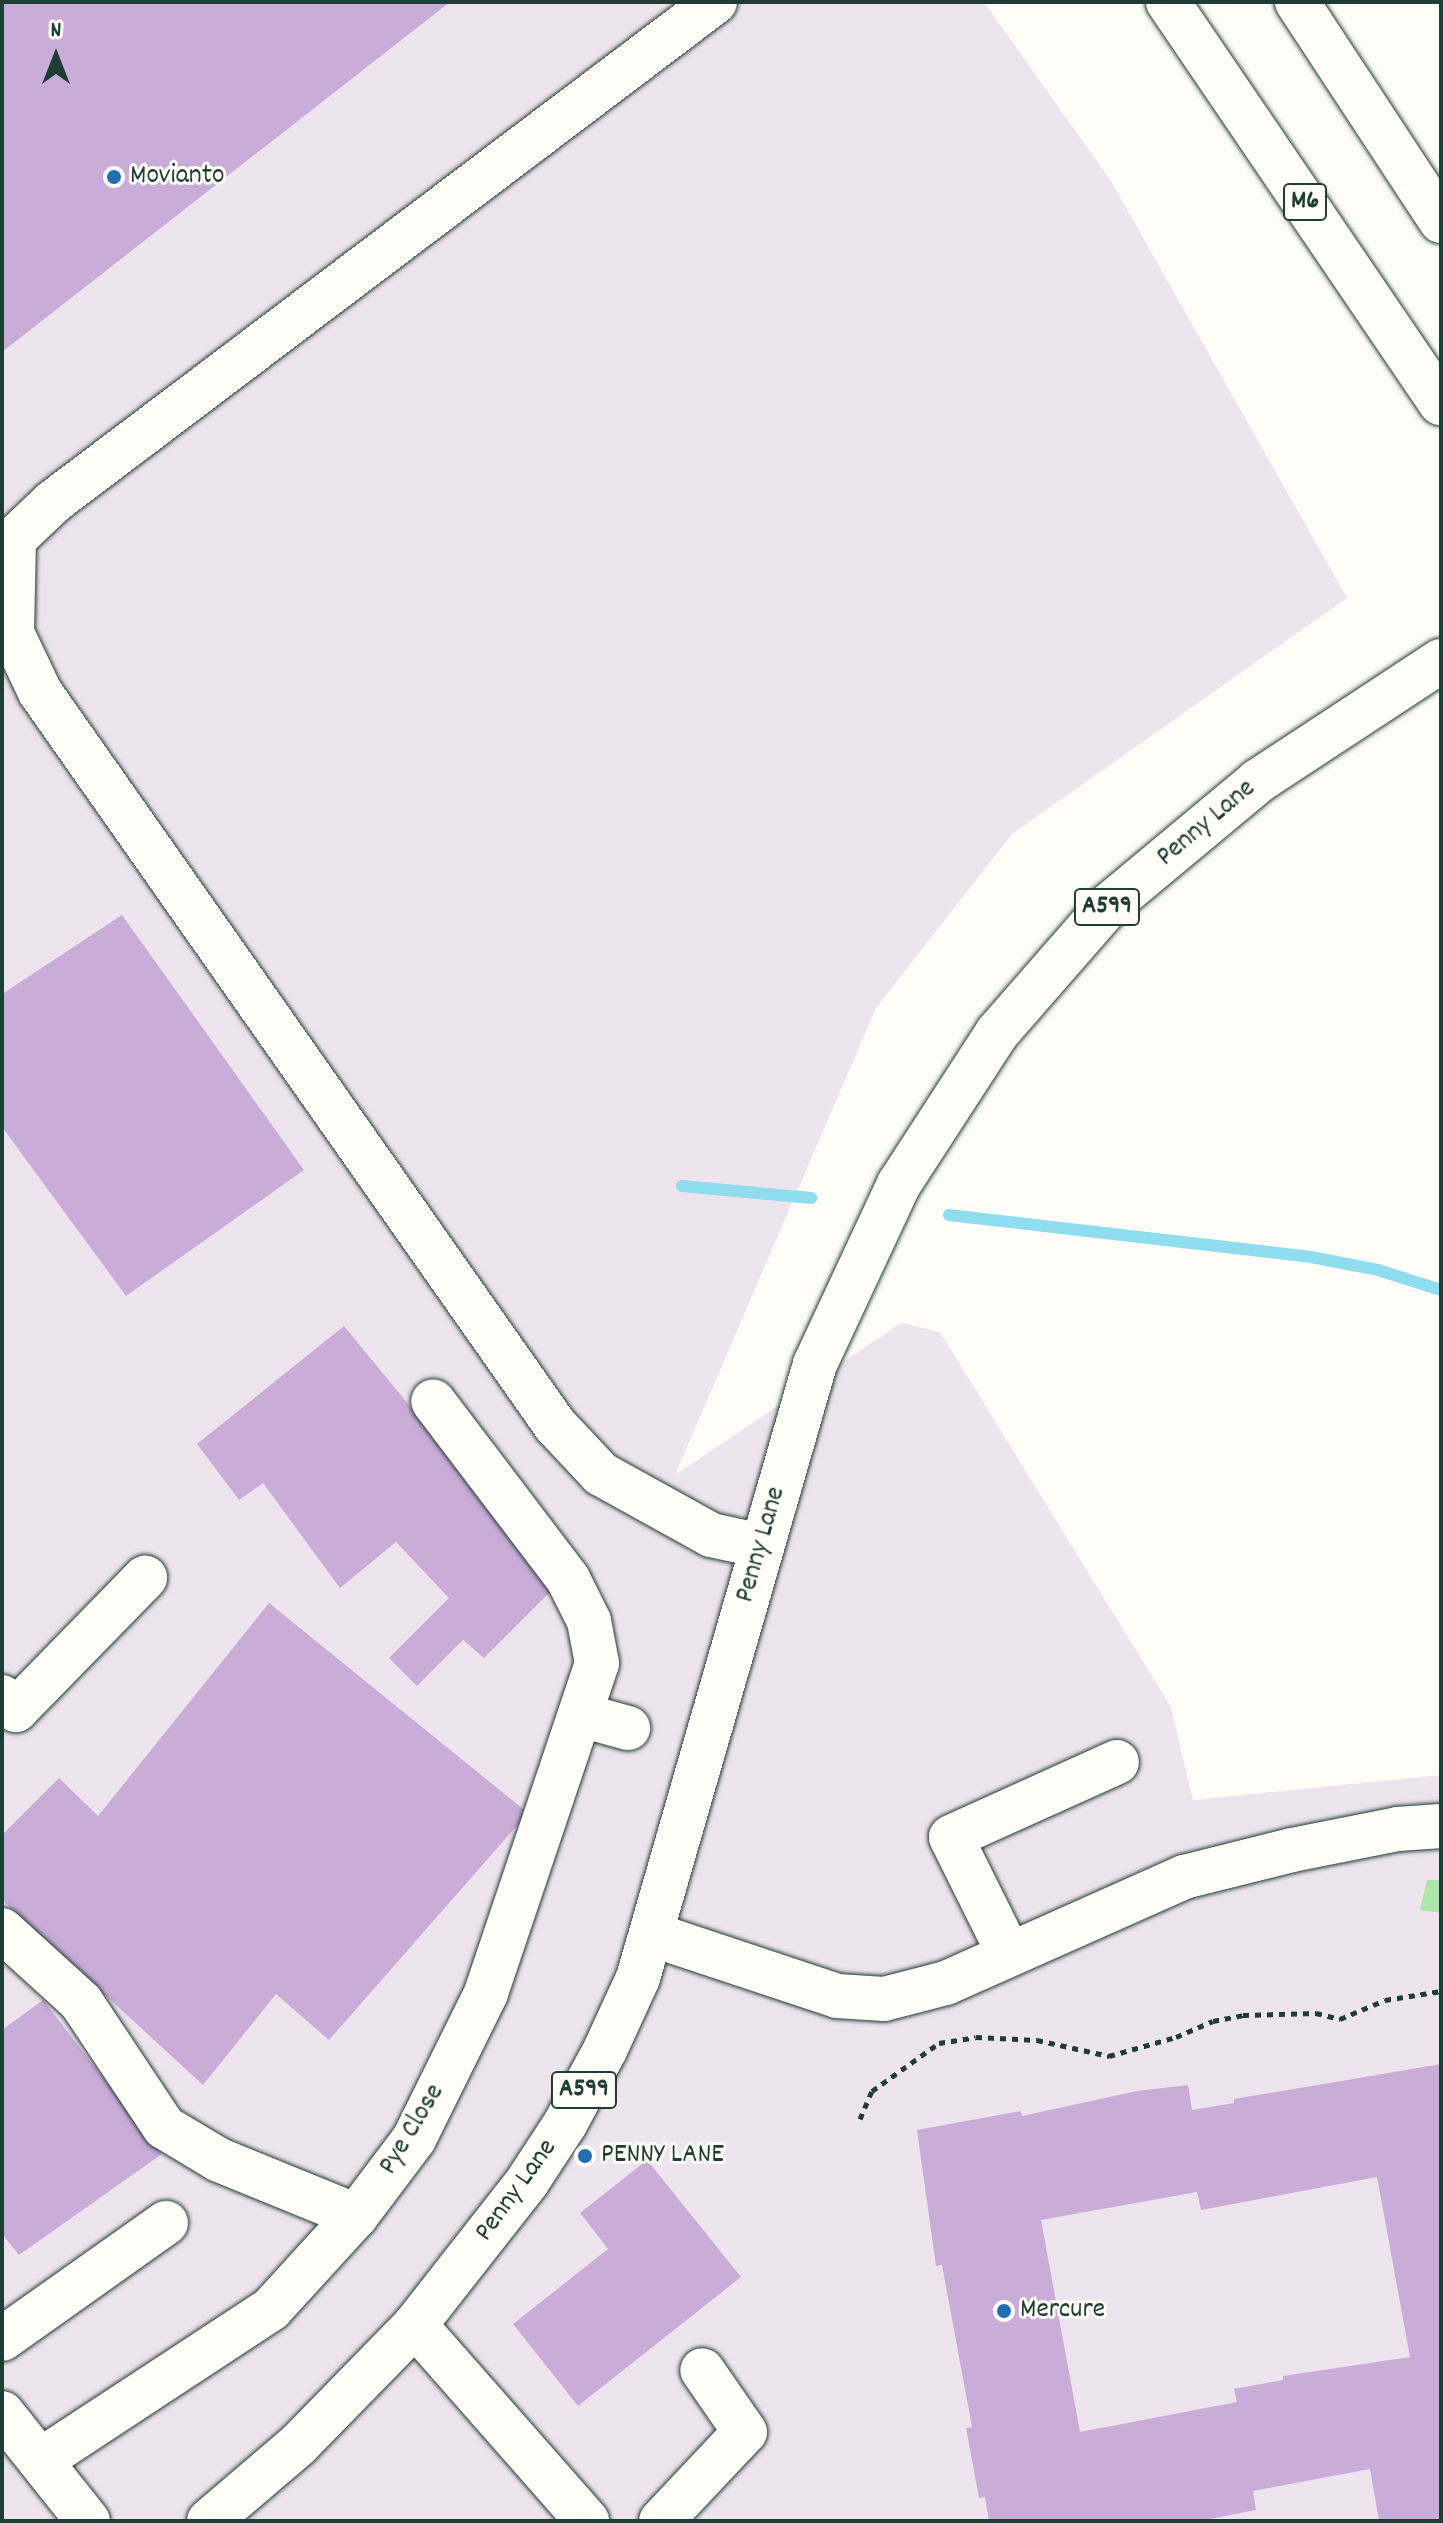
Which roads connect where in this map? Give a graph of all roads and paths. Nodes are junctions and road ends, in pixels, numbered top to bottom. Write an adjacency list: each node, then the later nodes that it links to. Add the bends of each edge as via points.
1 (715, 2): 6 (main road, via 53,502 14,539)
2 (1168, 2): 5 (main road, M6)
3 (1297, 2): 4 (main road)
4 (1441, 221)
5 (1441, 403)
6 (7, 622): 9 (main road, via 40,692 555,1425 601,1474 711,1535)
7 (1441, 661): 9 (main road, Penny Lane / A599, via 1258,781 1119,897 997,1033 899,1184 815,1364)
8 (433, 1401): 12 (main road, Pye Close, via 568,1579 589,1621 597,1663)
9 (762, 1546): 17 (main road, Penny Lane / A599)
10 (145, 1578): 11 (main road, via 16,1710)
11 (2, 1697)
12 (581, 1715): 13 (main road); 21 (main road, Pye Close, via 486,1993 414,2139)
13 (628, 1728)
14 (1117, 1762): 18 (main road, via 951,1837)
15 (1441, 1826): 18 (main road, via 1292,1850 1184,1877)
16 (2, 1930): 21 (main road, via 81,2002 164,2127 219,2160)
17 (651, 1934): 18 (main road, via 837,1996 884,1999 946,1983); 23 (main road, Penny Lane / A599, via 638,1978 565,2124 527,2182)
18 (1008, 1952)
19 (1441, 1991): 20 (path, via 1385,2000 1340,2019 1316,2013 1243,2015 1109,2056 1037,2040 976,2037 939,2043 872,2091)
20 (860, 2119)
21 (356, 2216): 27 (main road, Pye Close, via 271,2309)
22 (166, 2223): 24 (main road)
23 (415, 2325): 29 (main road, Penny Lane / A599, via 298,2445); 30 (main road)
24 (2, 2339)
25 (702, 2370): 31 (main road, via 745,2432)
26 (2, 2413): 27 (main road)
27 (41, 2460): 28 (main road)
28 (88, 2521)
29 (209, 2521)
30 (587, 2521)
31 (661, 2521)

